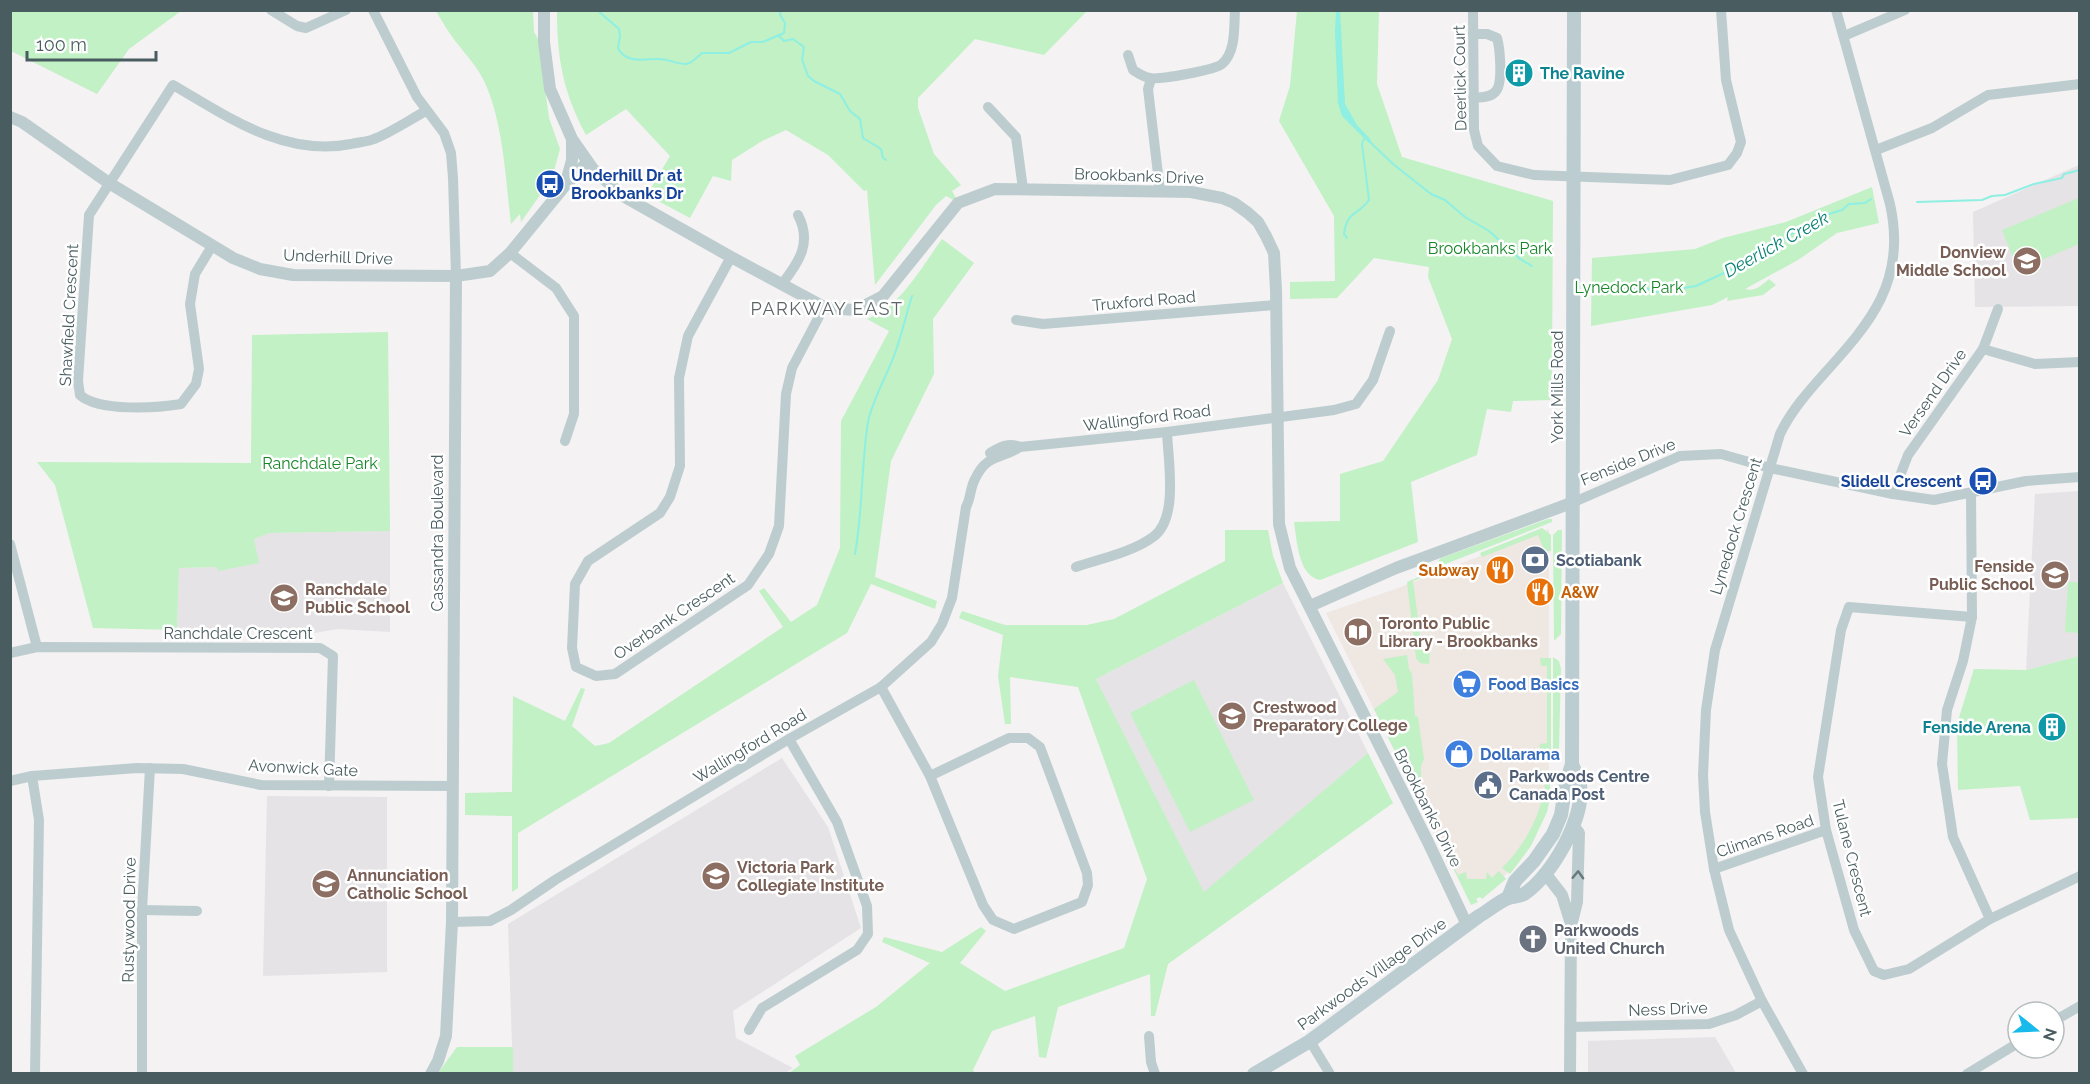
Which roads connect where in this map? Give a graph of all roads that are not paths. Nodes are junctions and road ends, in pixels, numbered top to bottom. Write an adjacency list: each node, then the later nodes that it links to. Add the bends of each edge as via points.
1 (270, 10): 2 (street, via 306,28)
2 (346, 10)
3 (373, 10): 18 (street, Cassandra Boulevard)
4 (544, 10): 20 (street, Brookbanks Drive, via 550,89)
5 (1235, 10): 14 (street, via 1232,44 1223,64 1212,70)
6 (1473, 10): 11 (street, Deerlick Court)
7 (1575, 10): 23 (main road, York Mills Road)
8 (1721, 10): 23 (street, Deerlick Court, via 1726,80 1741,142 1728,165 1670,180)
9 (1836, 10): 12 (street, Lynedock Crescent)
10 (1905, 10): 12 (street)
11 (1473, 34): 16 (street, Deerlick Court); 16 (street, via 1497,38 1500,47 1499,86 1487,97)
12 (1844, 36): 21 (street, Lynedock Crescent)
13 (1128, 55): 14 (street, via 1133,70)
14 (1151, 79): 27 (street, via 1148,89)
15 (2079, 84): 21 (street, via 1989,95 1932,128)
16 (1473, 98): 23 (street, Deerlick Court, via 1478,146 1497,166 1534,175)
17 (988, 107): 26 (street, via 1016,137)
18 (426, 111): 24 (street, via 373,139 333,147 303,146 278,141 241,124 173,85); 32 (street, Cassandra Boulevard, via 444,133 451,153)
19 (10, 117): 24 (street, Underhill Drive)
20 (572, 139): 22 (street, Brookbanks Drive); 25 (street, via 572,160)
21 (1876, 150): 44 (street, Lynedock Crescent, via 1894,220 1893,258 1885,291 1867,325 1791,412)
22 (587, 162): 25 (street, Underhill Drive); 31 (street, Brookbanks Drive, via 623,196)
23 (1575, 177): 48 (main road, York Mills Road)
24 (109, 183): 29 (street, Underhill Drive); 29 (street, Shawfield Crescent, via 89,215 78,381 80,395 87,401 97,405 159,408 182,404 196,384 200,369 189,304 195,274)
25 (564, 187): 30 (street, Underhill Drive)
26 (1023, 189): 27 (street, Brookbanks Drive); 35 (street, Brookbanks Drive, via 995,189 958,203 883,296 856,310)
27 (1161, 191): 34 (street, Brookbanks Drive, via 1210,194 1248,213 1274,253)
28 (798, 214): 33 (street, via 805,242)
29 (212, 246): 32 (street, Underhill Drive, via 245,265 293,274)
30 (510, 253): 32 (street, Underhill Drive, via 490,271); 43 (street, via 556,288 574,316 574,414)
31 (731, 257): 33 (street, Brookbanks Drive); 35 (street, Overbank Crescent, via 688,336 679,378 680,465 670,497 660,513 588,561 575,584 572,648 576,667 596,676 615,674 748,585 770,554 778,526 786,394 792,368)
32 (456, 276): 63 (street, Cassandra Boulevard)
33 (782, 284): 35 (street, Brookbanks Drive)
34 (1276, 305): 37 (street, Truxford Road, via 1043,324); 41 (street, Brookbanks Drive)
35 (824, 307)
36 (1998, 309): 39 (street, Versend Drive)
37 (1016, 320)
38 (1390, 331): 41 (street, Wallingford Road, via 1373,380 1356,404)
39 (1983, 349): 40 (street, via 2035,364); 47 (street, Versend Drive, via 1908,455)
40 (2079, 362)
41 (1278, 416): 42 (street, Wallingford Road); 51 (street, Brookbanks Drive, via 1278,524 1290,568)
42 (1167, 432): 50 (street, via 1167,519 1155,536 1140,544); 55 (street, Wallingford Road, via 1020,447 988,461 974,480 966,507 952,598 942,624 931,642)
43 (566, 441)
44 (1770, 468): 47 (street, Fenside Drive); 48 (street, Fenside Drive, via 1721,454 1680,456); 68 (street, Lynedock Crescent, via 1715,650 1708,689 1703,775)
45 (2079, 477): 46 (street, Fenside Drive, via 2026,481)
46 (1971, 493): 47 (street, Fenside Drive, via 1934,500); 52 (street)
47 (1893, 494)
48 (1574, 502): 51 (street, Fenside Drive, via 1396,568); 57 (main road, York Mills Road)
49 (10, 544): 53 (street)
50 (1076, 567)
51 (1310, 606): 76 (street, Brookbanks Drive)
52 (1972, 617): 66 (street, Tulane Crescent, via 1849,607 1841,630 1818,777); 74 (street, via 1947,710 1942,764 1953,837)
53 (37, 647): 54 (street, Ranchdale Crescent); 62 (street, Ranchdale Crescent, via 320,648 333,656)
54 (10, 652)
55 (881, 687): 56 (street, Wallingford Road); 60 (street)
56 (789, 739): 75 (street, Wallingford Road, via 511,910 490,921); 82 (street, via 837,822 867,906 868,934 857,950 762,1008)
57 (1572, 764): 64 (main road, York Mills Road); 65 (main road, York Mills Road, via 1580,785)
58 (150, 768): 59 (street, Avonwick Gate); 62 (street, Avonwick Gate, via 183,768 261,785); 72 (street, Rustywood Drive)
59 (32, 776): 61 (street, Avonwick Gate); 87 (street, via 39,820)
60 (930, 776): 60 (street, via 1009,738 1028,738 1040,747 1087,873 1088,885 1082,902 1014,929 993,920 983,905)
61 (10, 781)
62 (329, 786): 63 (street, Avonwick Gate)
63 (451, 786): 75 (street, Cassandra Boulevard)
64 (1563, 805): 67 (main road, York Mills Road, via 1553,834); 69 (main road, via 1566,812)
65 (1573, 825): 69 (main road, York Mills Road); 77 (street, York Mills Road, one-way to 65, via 1577,902 1579,833)
66 (1826, 830): 68 (street, Climans Road); 74 (street, Tulane Crescent, via 1854,930 1874,971 1884,975 1910,969)
67 (1534, 861): 71 (main road, Parkwoods Village Drive, via 1515,881)
68 (1714, 869): 78 (street, Lynedock Crescent, via 1729,930)
69 (1545, 873): 71 (main road, Parkwoods Village Drive, via 1524,894); 77 (street, York Mills Road, via 1562,896)
70 (2079, 876): 74 (street, Tulane Crescent)
71 (1508, 898): 76 (main road, Parkwoods Village Drive)
72 (142, 910): 73 (street); 88 (street, Rustywood Drive)
73 (197, 911)
74 (1990, 919)
75 (452, 922): 89 (street, Cassandra Boulevard, via 446,1036)
76 (1467, 925): 84 (main road, Parkwoods Village Drive)
77 (1571, 926): 81 (street, York Mills Road)
78 (1762, 1001): 81 (street, Ness Drive, via 1709,1024); 94 (street, Lynedock Crescent)
79 (2079, 1006): 80 (street)
80 (2066, 1014)
81 (1570, 1027): 93 (street, York Mills Road)
82 (749, 1030)
83 (1149, 1036): 90 (street)
84 (1310, 1041): 91 (main road, Parkwoods Village Drive); 92 (street)
85 (2006, 1051): 86 (street)
86 (1975, 1072)
87 (35, 1074)
88 (142, 1074)
89 (431, 1074)
90 (1155, 1074)
91 (1254, 1074)
92 (1330, 1074)
93 (1570, 1074)
94 (1803, 1074)

